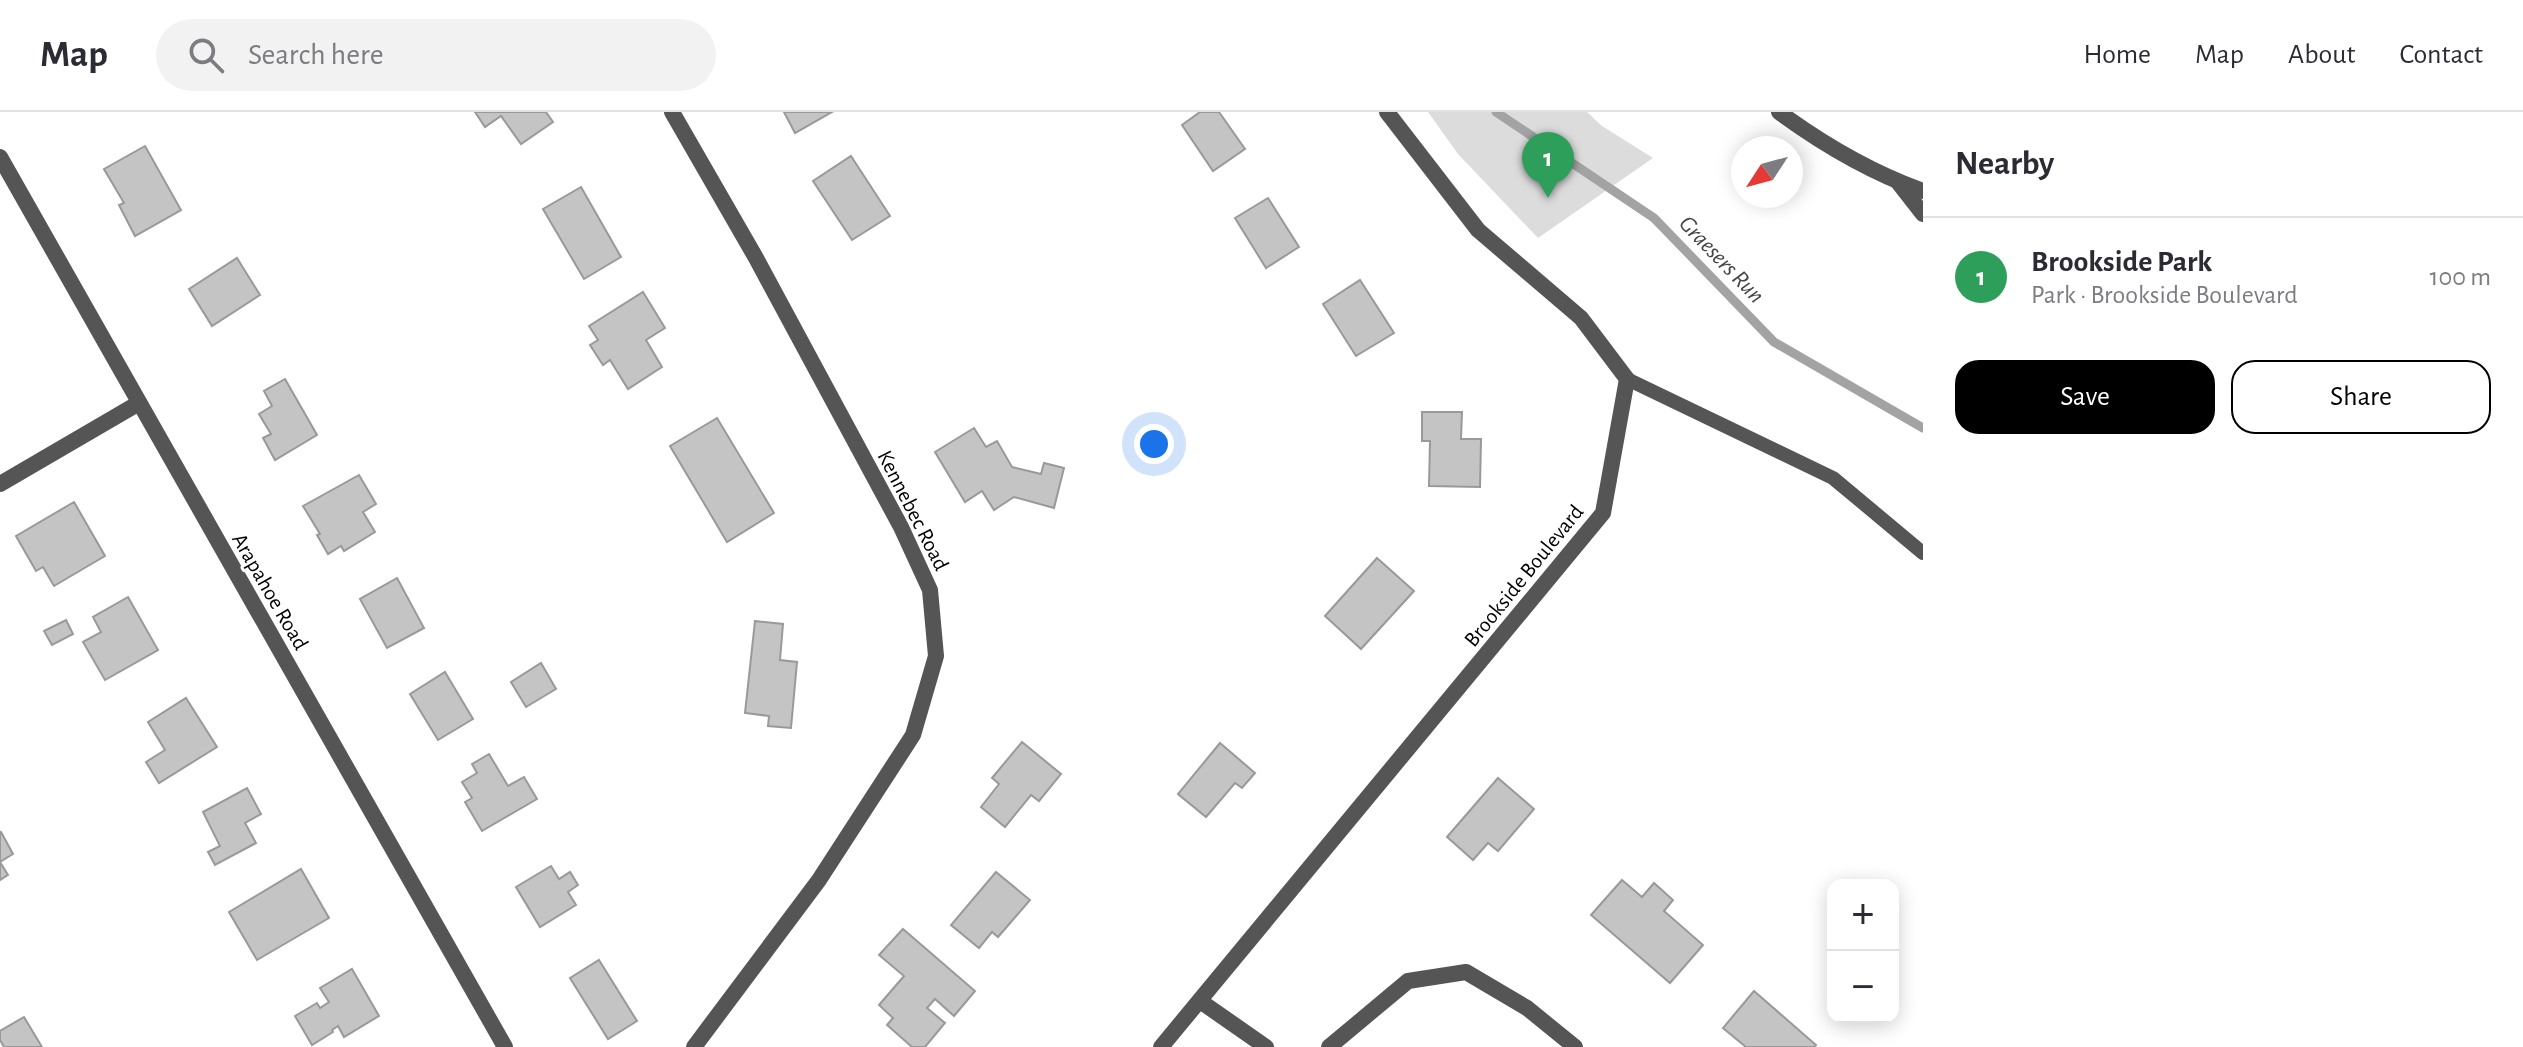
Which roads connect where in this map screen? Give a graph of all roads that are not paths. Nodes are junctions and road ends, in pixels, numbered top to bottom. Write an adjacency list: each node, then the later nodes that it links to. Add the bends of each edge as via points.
1 (672, 112): 14 (street, Kennebec Road, via 901,527 930,590 936,656 913,735 819,880)
2 (1387, 112): 8 (street, via 1478,230 1581,318)
3 (1779, 112): 5 (street, via 1821,143)
4 (0, 157): 9 (street, Arapahoe Road)
5 (1898, 182): 6 (street); 7 (street)
6 (1923, 191)
7 (1923, 214)
8 (1627, 379): 11 (lane, via 1833,478); 12 (street, Brookside Boulevard, via 1603,513)
9 (139, 403): 10 (street); 13 (street, Arapahoe Road)
10 (0, 484)
11 (1923, 553)
12 (1200, 1001): 15 (street, Brookside Boulevard); 16 (street)
13 (505, 1047)
14 (694, 1047)
15 (1161, 1047)
16 (1266, 1047)
17 (1329, 1047): 18 (street, via 1408,981 1466,972 1527,1008)
18 (1575, 1047)

